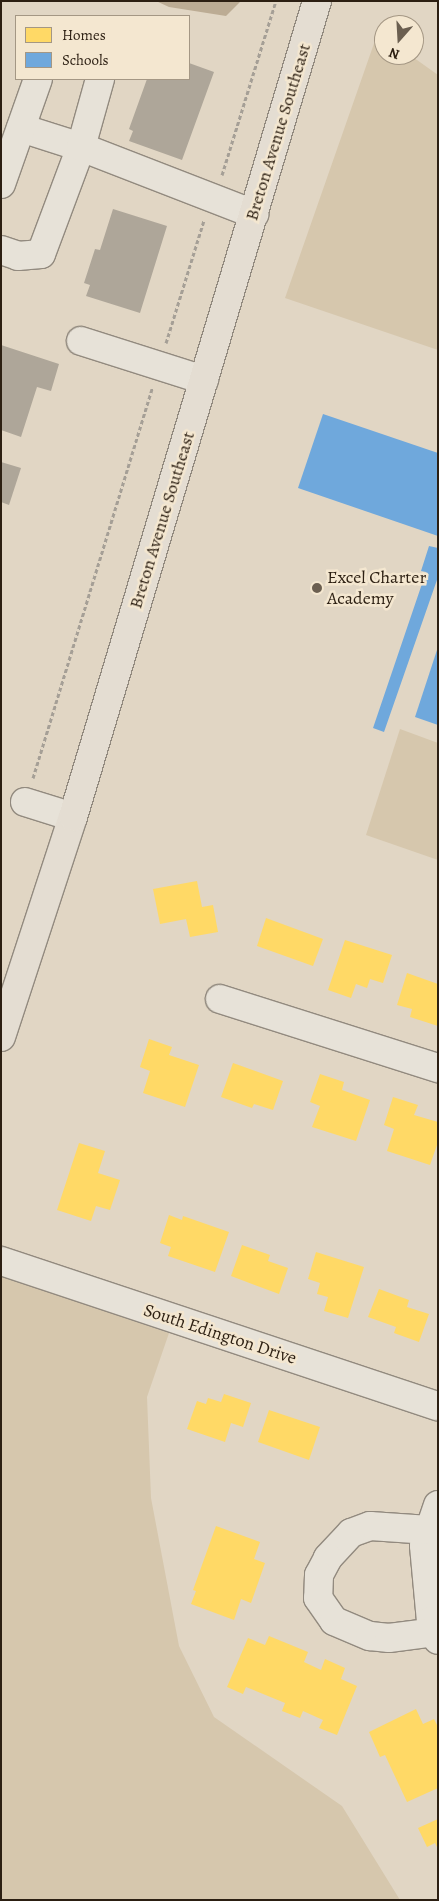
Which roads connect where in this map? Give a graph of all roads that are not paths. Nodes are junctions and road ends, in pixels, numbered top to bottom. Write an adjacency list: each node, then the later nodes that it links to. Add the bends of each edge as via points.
1 (317, 1): 7 (main road, Breton Avenue Southeast)
2 (38, 80): 4 (street)
3 (100, 80): 5 (street)
4 (21, 128): 5 (street); 6 (street)
5 (81, 147): 7 (street); 8 (street, via 41,254 18,256)
6 (1, 184)
7 (254, 214): 10 (main road, Breton Avenue Southeast)
8 (1, 250)
9 (81, 341): 10 (street)
10 (204, 380): 12 (main road, Breton Avenue Southeast)
11 (25, 802): 12 (street)
12 (73, 817): 14 (main road, Breton Avenue Southeast)
13 (220, 999): 15 (street)
14 (1, 1037)
15 (438, 1068)
16 (1, 1262): 17 (street, South Edington Drive)
17 (438, 1406)
18 (433, 1517): 19 (street, via 424,1546 431,1621); 19 (street, via 370,1526 350,1533 328,1558 319,1575 318,1598 334,1621 370,1636)
19 (436, 1636)

